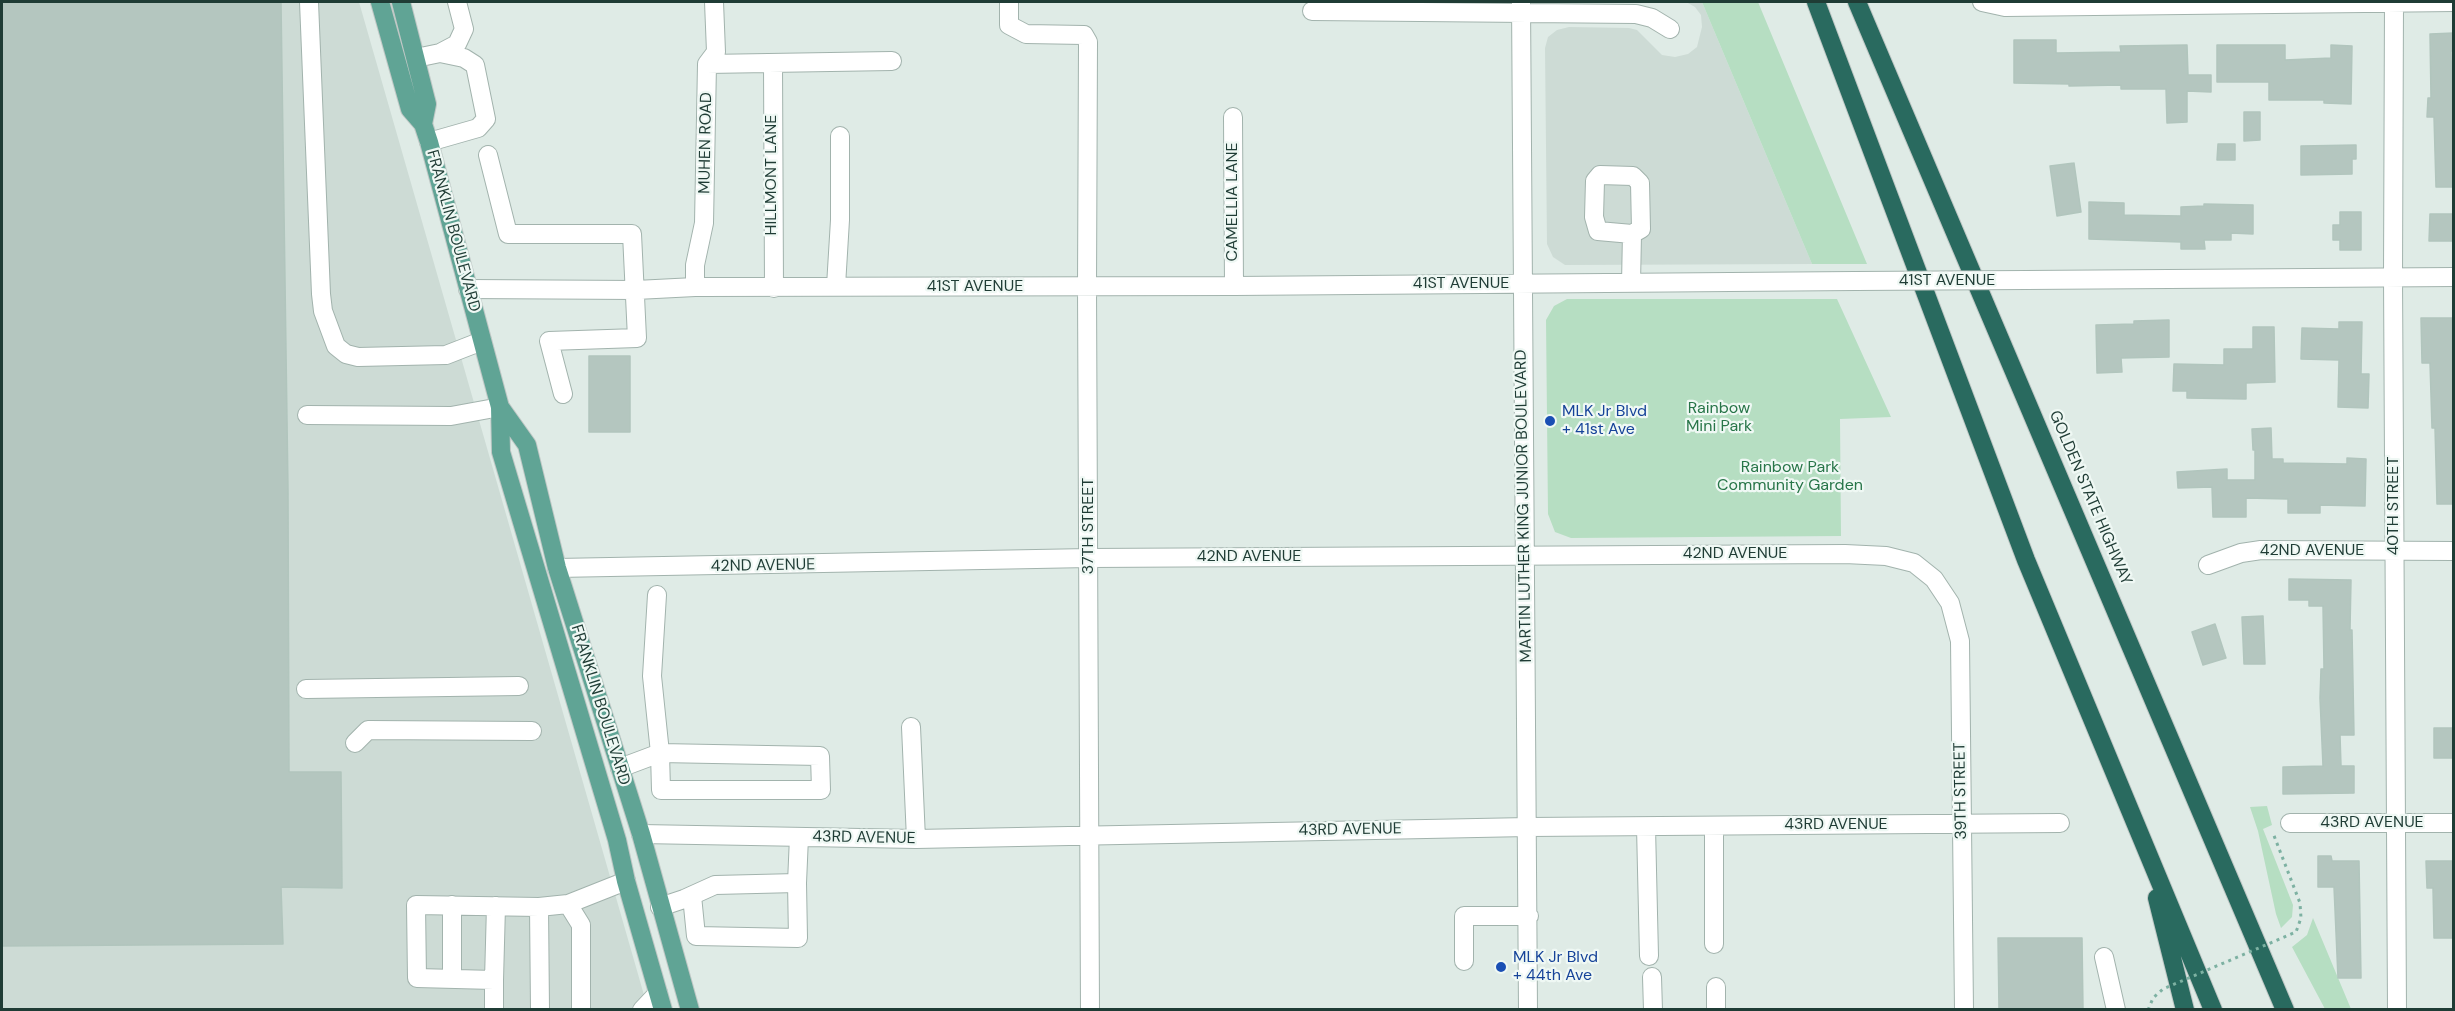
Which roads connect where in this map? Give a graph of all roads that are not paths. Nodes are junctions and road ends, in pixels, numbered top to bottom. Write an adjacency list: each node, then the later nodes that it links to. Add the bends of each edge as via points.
1 (309, 2): 37 (street, via 321,294 336,346 358,357 446,355)
2 (380, 2): 21 (main road, FRANKLIN BOULEVARD, via 410,109)
3 (401, 2): 16 (main road, FRANKLIN BOULEVARD)
4 (457, 2): 15 (street, via 464,29 457,44)
5 (714, 2): 19 (street, MUHEN ROAD, via 716,52)
6 (1009, 2): 33 (street, 37TH STREET, via 1010,24 1026,34 1084,35 1088,42)
7 (1816, 2): 67 (highway, via 2026,560)
8 (1857, 2): 100 (highway, GOLDEN STATE HIGHWAY)
9 (1982, 2): 10 (street, via 2005,7)
10 (2394, 2): 11 (street); 26 (street, 40TH STREET)
11 (2454, 2)
12 (1521, 7): 13 (street); 14 (street, via 1636,14); 29 (street, MARTIN LUTHER KING JUNIOR BOULEVARD)
13 (1312, 11)
14 (1670, 29)
15 (441, 53): 16 (street); 23 (street, via 475,64 486,119 478,128)
16 (416, 58): 21 (main road, FRANKLIN BOULEVARD, via 427,104)
17 (892, 62): 18 (street)
18 (773, 63): 19 (street); 34 (street, HILLMONT LANE)
19 (707, 64): 32 (street, MUHEN ROAD, via 704,223 695,265)
20 (1233, 117): 31 (street, CAMELLIA LANE)
21 (423, 124): 23 (main road, FRANKLIN BOULEVARD)
22 (840, 136): 30 (street)
23 (429, 142): 35 (main road, FRANKLIN BOULEVARD)
24 (488, 155): 36 (street, via 508,234 632,234)
25 (1632, 234): 28 (street)
26 (2393, 277): 27 (street, 41ST AVENUE); 28 (street, 41ST AVENUE, bridge); 41 (street, 40TH STREET)
27 (2454, 277)
28 (1631, 283): 29 (street, 41ST AVENUE)
29 (1522, 284): 31 (street, 41ST AVENUE); 43 (street, MARTIN LUTHER KING JUNIOR BOULEVARD)
30 (836, 286): 33 (street, 41ST AVENUE); 34 (street, 41ST AVENUE)
31 (1234, 286): 33 (street, 41ST AVENUE)
32 (695, 287): 34 (street, 41ST AVENUE); 36 (street, 41ST AVENUE)
33 (1087, 287): 44 (street, 37TH STREET)
34 (774, 288)
35 (468, 289): 36 (street, 41ST AVENUE); 37 (main road, FRANKLIN BOULEVARD)
36 (636, 290): 38 (street, via 637,338 549,342)
37 (482, 341): 39 (main road, FRANKLIN BOULEVARD)
38 (563, 394)
39 (500, 407): 40 (street, via 451,416); 46 (main road, FRANKLIN BOULEVARD, via 527,445); 69 (main road, FRANKLIN BOULEVARD, via 501,452)
40 (307, 416)
41 (2395, 551): 42 (street, 42ND AVENUE); 45 (street, 42ND AVENUE, via 2261,550); 58 (street, 40TH STREET)
42 (2454, 551)
43 (1525, 556): 44 (street, 42ND AVENUE); 47 (street, 42ND AVENUE, via 1886,556 1914,563); 62 (street, MARTIN LUTHER KING JUNIOR BOULEVARD)
44 (1089, 558): 46 (street, 42ND AVENUE); 65 (street, 37TH STREET)
45 (2208, 565)
46 (557, 568): 55 (main road, FRANKLIN BOULEVARD)
47 (1934, 579): 60 (street, 39TH STREET, via 1950,603 1960,641)
48 (657, 595): 54 (street, via 652,676)
49 (519, 686): 50 (street)
50 (306, 689)
51 (911, 727): 68 (street)
52 (532, 731): 53 (street, via 368,730)
53 (355, 743)
54 (660, 753): 54 (street, via 820,756 821,790 661,790); 55 (street)
55 (620, 768): 64 (main road, FRANKLIN BOULEVARD)
56 (2060, 823): 60 (street, 43RD AVENUE)
57 (2290, 823): 58 (street, 43RD AVENUE)
58 (2397, 823): 59 (street, 43RD AVENUE); 101 (street, 40TH STREET)
59 (2454, 823)
60 (1962, 824): 61 (street, 43RD AVENUE); 96 (street, 39TH STREET)
61 (1714, 826): 63 (street, 43RD AVENUE); 78 (street)
62 (1528, 827): 63 (street, 43RD AVENUE); 65 (street, 43RD AVENUE); 77 (street, MARTIN LUTHER KING JUNIOR BOULEVARD)
63 (1646, 827): 79 (street)
64 (641, 834): 66 (street, 43RD AVENUE); 76 (main road, FRANKLIN BOULEVARD)
65 (1089, 835): 68 (street, 43RD AVENUE); 92 (street, 37TH STREET)
66 (799, 837): 68 (street, 43RD AVENUE); 70 (street)
67 (2142, 838): 98 (highway); 99 (highway)
68 (916, 839)
69 (626, 881): 72 (street); 86 (main road, FRANKLIN BOULEVARD)
70 (797, 883): 71 (street, via 715,885); 71 (street, via 798,938 696,936)
71 (692, 896): 76 (street)
72 (568, 904): 75 (street); 89 (street, via 581,925)
73 (452, 905): 74 (street); 83 (street); 83 (street, via 416,905 417,978)
74 (496, 906): 75 (street); 84 (street)
75 (540, 907): 88 (street)
76 (660, 907): 91 (main road, FRANKLIN BOULEVARD)
77 (1529, 916): 81 (street, via 1464,916); 93 (street, MARTIN LUTHER KING JUNIOR BOULEVARD)
78 (1714, 944)
79 (1649, 956)
80 (2104, 957): 97 (street)
81 (1464, 961)
82 (1652, 977): 94 (street)
83 (452, 978): 84 (street)
84 (494, 980): 87 (street)
85 (1716, 987): 95 (street)
86 (660, 1001): 90 (street)
87 (494, 1010)
88 (540, 1010)
89 (581, 1010)
90 (642, 1010)
91 (690, 1010)
92 (1090, 1010)
93 (1528, 1010)
94 (1653, 1010)
95 (1716, 1010)
96 (1964, 1010)
97 (2116, 1010)
98 (2185, 1010)
99 (2213, 1010)
100 (2285, 1010)
101 (2397, 1010)

